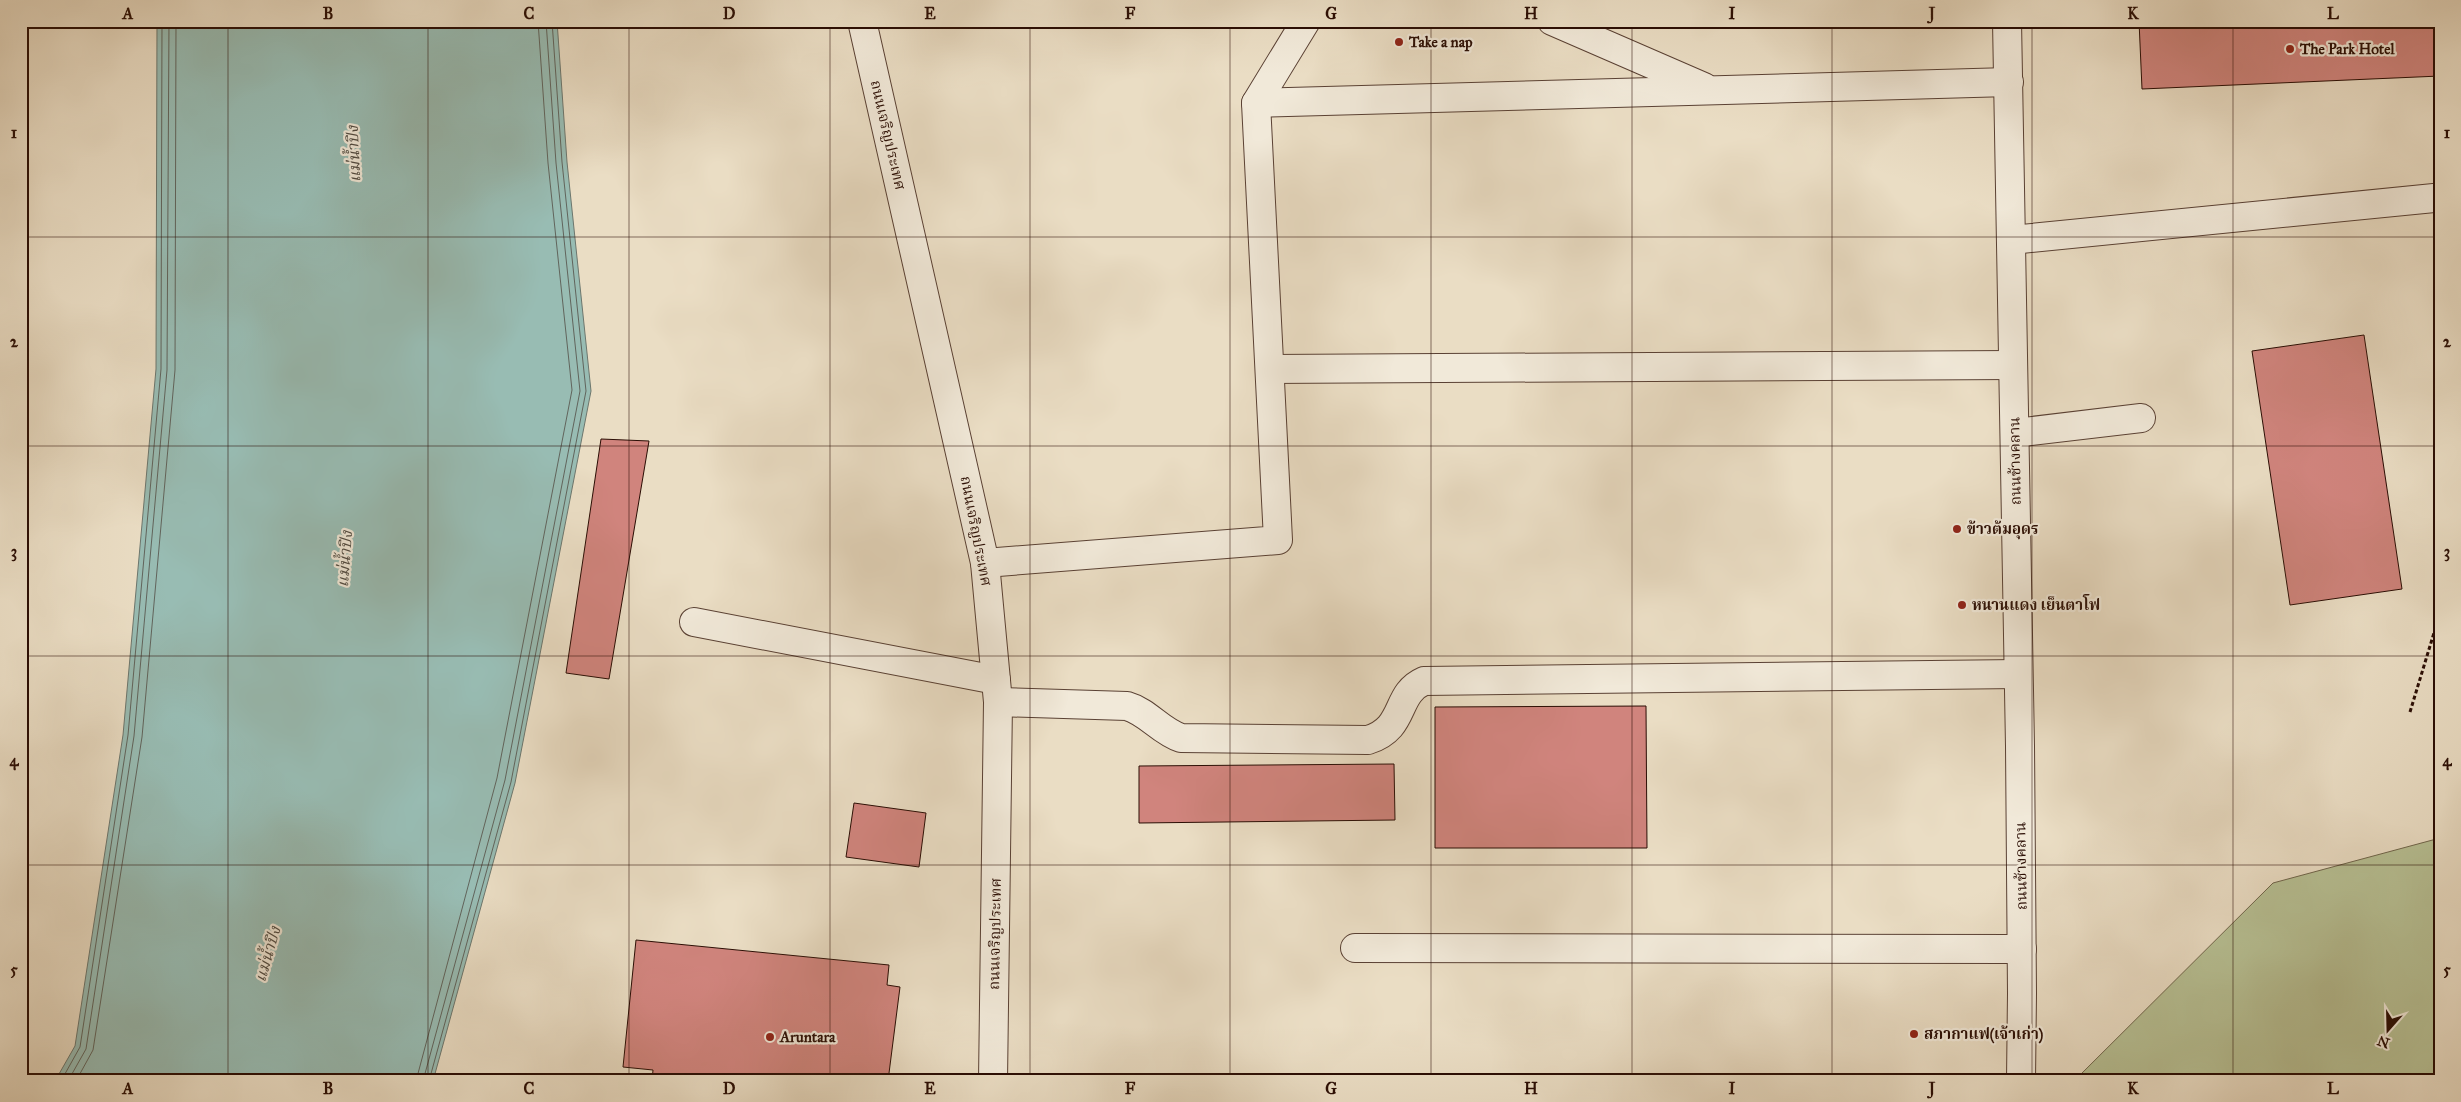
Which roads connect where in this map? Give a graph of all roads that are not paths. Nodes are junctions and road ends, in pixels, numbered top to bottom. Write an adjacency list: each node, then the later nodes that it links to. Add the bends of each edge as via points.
1 (862, 21): 14 (street, ถนนเจริญประเทศ)
2 (1306, 21): 7 (street)
3 (1552, 21): 6 (street)
4 (2007, 21): 5 (street, ถนนช้างคลาน)
5 (2009, 82): 6 (street); 9 (street, ถนนช้างคลาน)
6 (1712, 91): 7 (street)
7 (1256, 103): 11 (street)
8 (2434, 198): 9 (street)
9 (2011, 240): 10 (street, ถนนช้างคลาน)
10 (2013, 365): 11 (street); 13 (street, ถนนช้างคลาน)
11 (1270, 369): 14 (street, via 1278,540)
12 (2141, 418): 13 (street)
13 (2015, 433): 16 (street, ถนนช้างคลาน)
14 (985, 563): 17 (street, ถนนเจริญประเทศ)
15 (694, 622): 17 (street)
16 (2018, 674): 17 (street, via 1424,681 1410,690 1390,729 1368,740 1181,738 1169,734 1137,709 1127,706); 19 (street, ถนนช้างคลาน)
17 (997, 691): 20 (street, ถนนเจริญประเทศ)
18 (1355, 948): 19 (street)
19 (2022, 949): 21 (street, ถนนช้างคลาน)
20 (993, 1081)
21 (2021, 1081)

